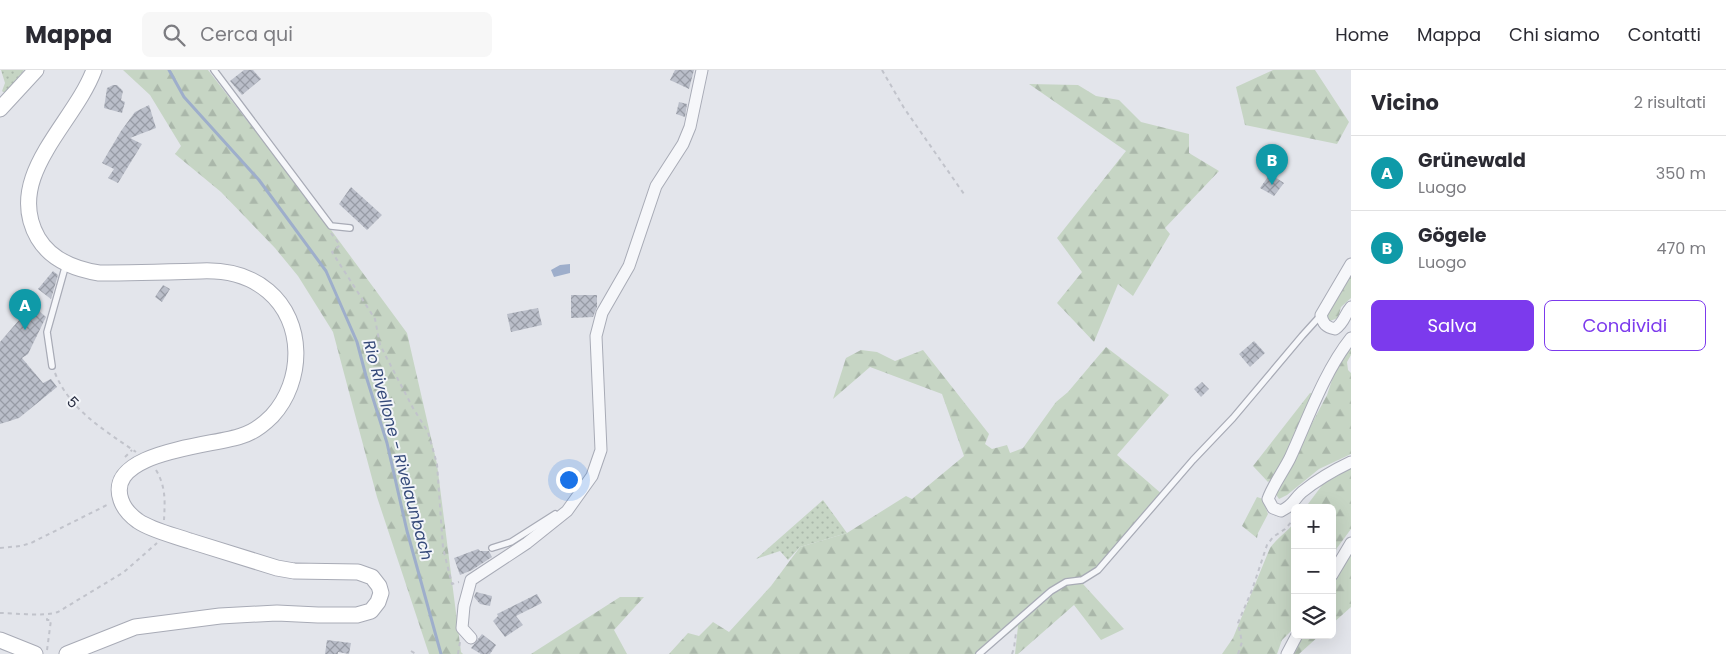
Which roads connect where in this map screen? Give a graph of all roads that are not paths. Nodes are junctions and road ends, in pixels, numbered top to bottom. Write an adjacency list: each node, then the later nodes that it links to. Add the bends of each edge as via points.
1 (36, 70): 5 (main road)
2 (94, 70): 7 (main road, via 78,104 33,173 28,193 28,212 33,228 41,242)
3 (214, 70): 6 (lane, via 331,226)
4 (702, 70): 14 (street, via 690,127 656,186 629,266 602,313 596,336 601,450 592,476)
5 (0, 109)
6 (350, 228)
7 (66, 264): 12 (lane, via 47,332); 22 (main road, via 99,273 230,272 268,291 286,314 296,348 292,386 283,402 258,428 242,436 153,456 138,463 127,472 121,485 120,499 137,520 163,532 294,572 358,572 372,577 381,593 371,611 358,615 267,613 135,627)
8 (1351, 264): 10 (street)
9 (1351, 307): 10 (street, via 1342,324 1335,329 1322,323)
10 (1321, 315): 23 (lane, via 1098,570 1082,580 1066,582 1051,591)
11 (1351, 338): 13 (street, via 1335,361 1284,471 1271,491 1268,499 1272,508 1281,511 1291,506 1300,494)
12 (52, 366)
13 (1351, 462)
14 (567, 511): 16 (lane, via 555,514 511,542); 18 (street, via 527,543 471,580 462,628)
15 (1351, 543): 17 (street)
16 (492, 548)
17 (1336, 568)
18 (471, 638)
19 (1295, 639): 24 (street)
20 (0, 640): 21 (main road)
21 (41, 652)
22 (67, 654)
23 (979, 654)
24 (1287, 654)

